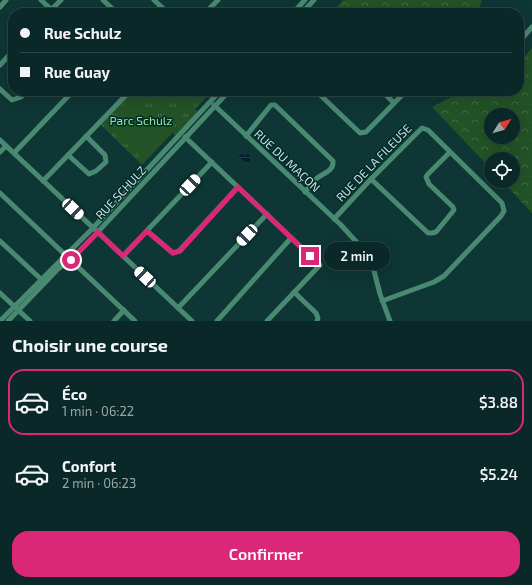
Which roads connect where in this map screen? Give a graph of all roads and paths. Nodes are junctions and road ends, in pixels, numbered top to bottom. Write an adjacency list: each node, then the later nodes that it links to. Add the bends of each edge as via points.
1 (6, 0): 7 (street)
2 (41, 0): 8 (street)
3 (61, 0): 9 (street)
4 (103, 0): 10 (street)
5 (154, 0): 11 (street)
6 (309, 1): 12 (street)
7 (0, 7)
8 (48, 8)
9 (54, 8)
10 (111, 8)
11 (163, 8)
12 (300, 8)
13 (532, 27): 14 (street)
14 (524, 36)
15 (8, 56): 16 (street)
16 (0, 65)
17 (0, 89): 18 (street, via 12,100)
18 (22, 96)
19 (68, 96): 37 (street)
20 (125, 96): 30 (street)
21 (215, 96): 26 (street, RUE SCHULZ)
22 (224, 96): 28 (street, RUE SCHULZ)
23 (321, 96): 27 (street, via 360,133 366,132)
24 (387, 96): 27 (street)
25 (401, 96): 27 (street)
26 (210, 102): 28 (street, RUE DU MAÇON); 29 (street, RUE SCHULZ)
27 (394, 103)
28 (215, 106): 31 (street, RUE DU MAÇON); 32 (street, RUE SCHULZ)
29 (181, 134): 32 (street); 40 (street, RUE SCHULZ)
30 (86, 136): 38 (street); 38 (street, via 105,156 106,162 89,174)
31 (246, 136): 45 (street, RUE DU MAÇON); 45 (street, via 267,109 275,105 333,161 332,167 318,177)
32 (186, 138): 39 (street); 41 (street, RUE SCHULZ)
33 (0, 140): 34 (street)
34 (6, 146): 35 (street); 37 (street)
35 (0, 152)
36 (450, 152): 42 (street, RUE DE LA FILEUSE, via 428,130 422,128); 42 (street, via 426,177 429,184 454,207 432,234); 60 (street, RUE DE LA FILEUSE, via 502,203 504,211 444,276)
37 (14, 153): 43 (street)
38 (68, 155): 43 (street)
39 (212, 162): 44 (street); 50 (street)
40 (147, 171): 41 (street); 49 (street, RUE SCHULZ)
41 (151, 175): 51 (street, RUE SCHULZ)
42 (371, 179): 48 (street, RUE DE LA FILEUSE)
43 (43, 181): 49 (street)
44 (238, 187): 47 (street); 50 (street, via 180,251 173,253)
45 (305, 192): 48 (street, RUE DU MAÇON)
46 (0, 193): 54 (street)
47 (266, 214): 52 (street); 62 (street)
48 (334, 219): 60 (street, RUE DU MAÇON, via 361,247 373,267)
49 (93, 228): 51 (street); 54 (street, RUE SCHULZ)
50 (147, 231): 55 (street)
51 (98, 232): 55 (street); 56 (street, RUE SCHULZ)
52 (291, 238): 58 (street, via 320,265); 71 (street)
53 (0, 241): 57 (street)
54 (66, 255): 56 (street); 57 (street, RUE SCHULZ)
55 (123, 256): 62 (street)
56 (71, 260): 57 (street, RUE SCHULZ); 63 (street)
57 (43, 281): 61 (street, RUE SCHULZ); 64 (street, RUE SCHULZ)
58 (294, 292): 72 (street); 73 (street, via 316,314)
59 (0, 293): 61 (street)
60 (382, 301): 74 (street, RUE DU MAÇON)
61 (14, 307): 64 (street); 65 (street, RUE SCHULZ)
62 (178, 308): 70 (street)
63 (124, 310): 68 (street); 69 (street)
64 (19, 311): 66 (street, RUE SCHULZ); 67 (street)
65 (0, 321)
66 (8, 321)
67 (30, 321)
68 (114, 321)
69 (135, 321)
70 (192, 321)
71 (217, 321)
72 (267, 321)
73 (317, 321)
74 (390, 321)

